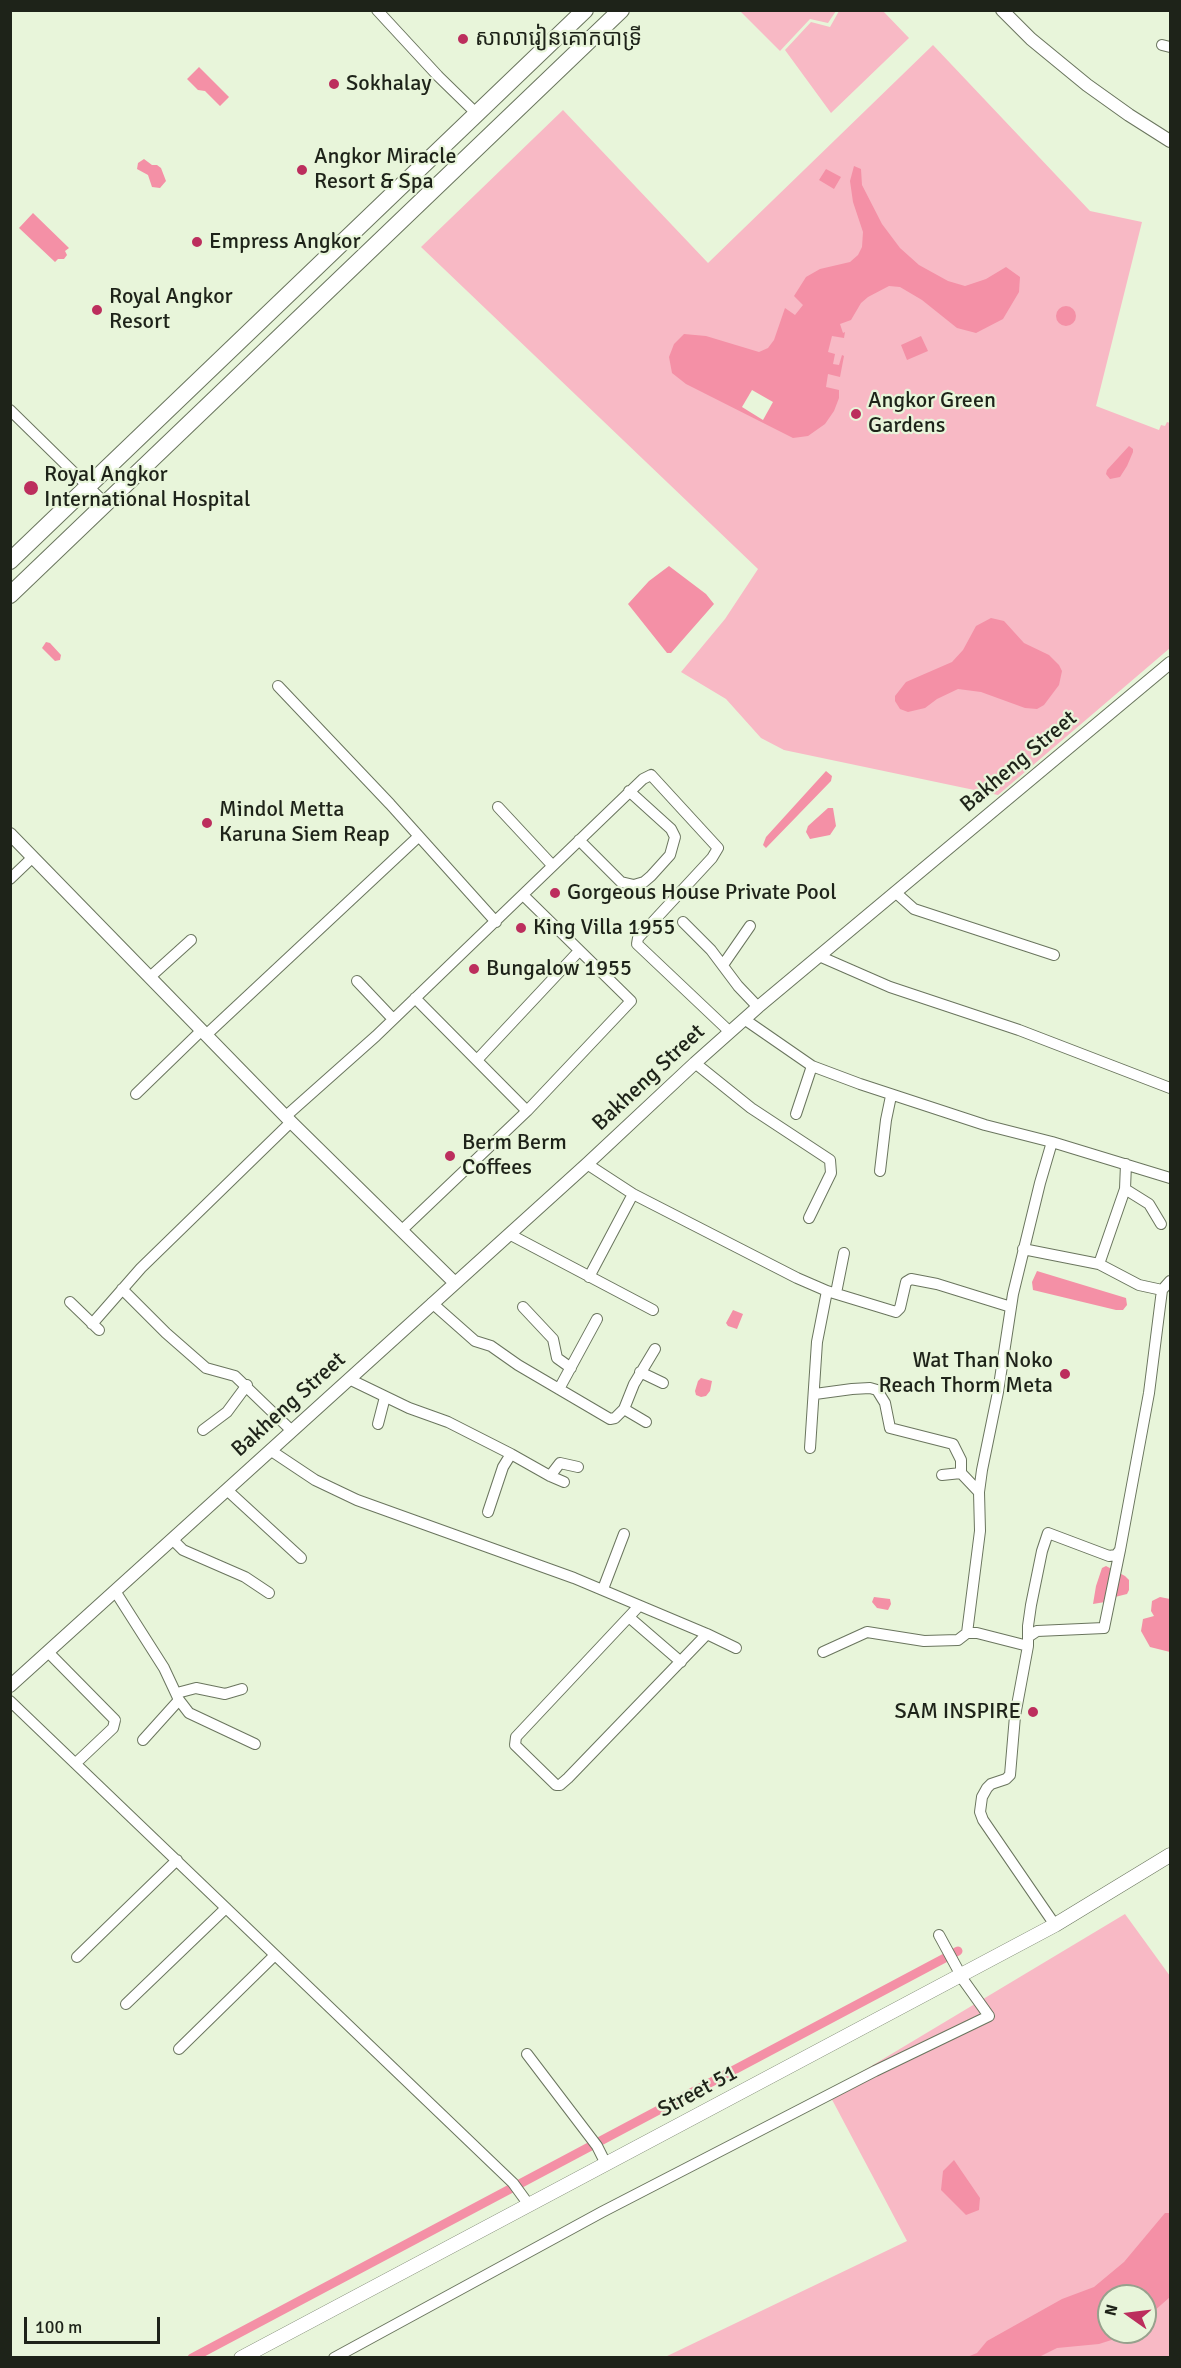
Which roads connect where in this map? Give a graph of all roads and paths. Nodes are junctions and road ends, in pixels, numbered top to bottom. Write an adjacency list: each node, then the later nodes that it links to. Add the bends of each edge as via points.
1 (377, 10): 5 (street)
2 (585, 10): 5 (highway)
3 (621, 10): 9 (highway)
4 (1002, 10): 6 (street, via 1087,85)
5 (477, 114): 8 (highway)
6 (1170, 141)
7 (10, 410): 8 (street)
8 (89, 486): 9 (street); 10 (highway)
9 (105, 503): 11 (highway)
10 (10, 561)
11 (10, 595)
12 (1170, 663): 22 (street, Bakheng Street)
13 (278, 686): 17 (street)
14 (629, 791): 18 (street); 18 (street, via 675,837 670,855 651,876 634,885 621,882); 38 (street, via 643,778 653,776 718,848 636,942)
15 (498, 807): 20 (street)
16 (10, 834): 19 (street)
17 (418, 837): 24 (street); 39 (street)
18 (579, 840): 20 (street)
19 (33, 857): 21 (street); 32 (street)
20 (552, 865): 23 (street)
21 (10, 879)
22 (896, 892): 29 (street, via 914,909); 30 (street, Bakheng Street)
23 (523, 895): 24 (street); 28 (street)
24 (496, 922): 34 (street)
25 (683, 922): 31 (street)
26 (750, 926): 31 (street)
27 (191, 940): 32 (street)
28 (579, 951): 40 (street); 46 (street, via 631,1001)
29 (1054, 955)
30 (819, 956): 35 (street, Bakheng Street); 43 (street, via 890,987 1019,1030)
31 (723, 966): 35 (street)
32 (150, 977): 39 (street)
33 (357, 981): 36 (street)
34 (415, 999): 36 (street); 40 (street)
35 (758, 1007): 37 (street, Bakheng Street)
36 (393, 1019): 48 (street)
37 (744, 1019): 38 (street, Bakheng Street); 42 (street)
38 (730, 1032): 41 (street, Bakheng Street)
39 (204, 1033): 44 (street); 48 (street)
40 (477, 1060): 46 (street)
41 (694, 1063): 50 (street, Bakheng Street); 56 (street, via 751,1108 830,1160 831,1173)
42 (812, 1066): 45 (street); 47 (street)
43 (1170, 1088)
44 (136, 1094)
45 (891, 1096): 49 (street); 52 (street)
46 (527, 1111): 58 (street)
47 (796, 1114)
48 (288, 1119): 58 (street); 66 (street)
49 (1052, 1142): 51 (street); 60 (street)
50 (586, 1164): 55 (street); 59 (street, Bakheng Street)
51 (1126, 1164): 53 (street); 54 (street)
52 (880, 1171)
53 (1170, 1178)
54 (1125, 1189): 57 (street, via 1149,1204); 62 (street)
55 (633, 1194): 63 (street); 68 (street)
56 (809, 1218)
57 (1161, 1224)
58 (402, 1230): 65 (street)
59 (509, 1234): 63 (street); 65 (street, Bakheng Street)
60 (1023, 1249): 62 (street); 72 (street)
61 (844, 1253): 68 (street)
62 (1099, 1264): 67 (street, via 1139,1285)
63 (589, 1277): 73 (street)
64 (1170, 1281): 67 (street)
65 (455, 1283): 70 (street, Bakheng Street)
66 (122, 1289): 69 (street, via 96,1327); 80 (street, via 206,1368 235,1376)
67 (1162, 1290): 102 (street, via 1149,1393)
68 (832, 1292): 72 (street, via 896,1312 906,1282 911,1279); 82 (street, via 817,1342)
69 (70, 1302)
70 (432, 1303): 78 (street, Bakheng Street); 81 (street, via 465,1335 491,1346)
71 (523, 1307): 76 (street, via 553,1339 557,1358)
72 (1011, 1307): 98 (street)
73 (653, 1310)
74 (597, 1319): 76 (street)
75 (655, 1349): 77 (street)
76 (571, 1368): 81 (street)
77 (640, 1372): 79 (street); 84 (street)
78 (349, 1379): 83 (street); 88 (street, Bakheng Street)
79 (663, 1383)
80 (247, 1385): 87 (street, via 227,1412); 88 (street)
81 (559, 1389): 84 (street, via 610,1419)
82 (815, 1394): 89 (street); 93 (street, via 877,1390 885,1403 890,1428 953,1444 962,1460)
83 (385, 1397): 86 (street); 91 (street, via 448,1422)
84 (624, 1409): 85 (street)
85 (646, 1422)
86 (378, 1424)
87 (203, 1430)
88 (292, 1431): 90 (street, Bakheng Street)
89 (810, 1448)
90 (270, 1450): 97 (street, Bakheng Street); 104 (street, via 357,1500)
91 (511, 1454): 95 (street); 99 (street, via 502,1467)
92 (578, 1467): 95 (street, via 560,1463)
93 (961, 1473): 94 (street); 98 (street)
94 (942, 1475)
95 (550, 1476): 96 (street)
96 (564, 1482)
97 (227, 1490): 101 (street, Bakheng Street); 103 (street)
98 (979, 1492): 109 (street, via 980,1531)
99 (488, 1512)
100 (624, 1534): 104 (street)
101 (172, 1539): 105 (street, Bakheng Street); 106 (street, via 183,1550 245,1577)
102 (1120, 1550): 111 (street, via 1104,1628 1037,1631); 111 (street, via 1109,1556 1047,1533 1033,1594)
103 (301, 1558)
104 (603, 1590): 107 (street)
105 (115, 1591): 113 (street, Bakheng Street); 118 (street)
106 (269, 1593)
107 (639, 1606): 108 (street); 110 (street)
108 (630, 1618): 115 (street); 115 (street, via 516,1737 514,1745 556,1785 568,1778)
109 (967, 1633): 111 (street); 114 (street, via 958,1640 924,1641 867,1632)
110 (707, 1634): 112 (street); 115 (street)
111 (1028, 1641): 126 (street, via 1010,1775 987,1788 980,1812)
112 (736, 1648)
113 (48, 1652): 116 (street, Bakheng Street); 122 (street, via 115,1720 112,1728)
114 (823, 1652)
115 (681, 1662)
116 (10, 1686)
117 (242, 1689): 118 (street, via 225,1694 196,1688)
118 (178, 1697): 120 (street); 121 (street, via 194,1717)
119 (10, 1701): 122 (street)
120 (143, 1740)
121 (255, 1744)
122 (76, 1763): 124 (street)
123 (1170, 1855): 126 (main road, Street 51)
124 (177, 1860): 125 (street); 129 (street)
125 (226, 1908): 128 (street); 131 (street)
126 (1055, 1925): 130 (main road, Street 51)
127 (939, 1935): 130 (street)
128 (275, 1955): 132 (street); 135 (street, via 513,2183)
129 (77, 1957)
130 (962, 1978): 134 (main road, Street 51); 137 (street, via 989,2016 602,2212)
131 (126, 2004)
132 (179, 2049)
133 (527, 2054): 134 (street)
134 (601, 2154): 135 (main road, Street 51)
135 (526, 2201): 136 (main road, Street 51)
136 (241, 2358)
137 (334, 2358)

